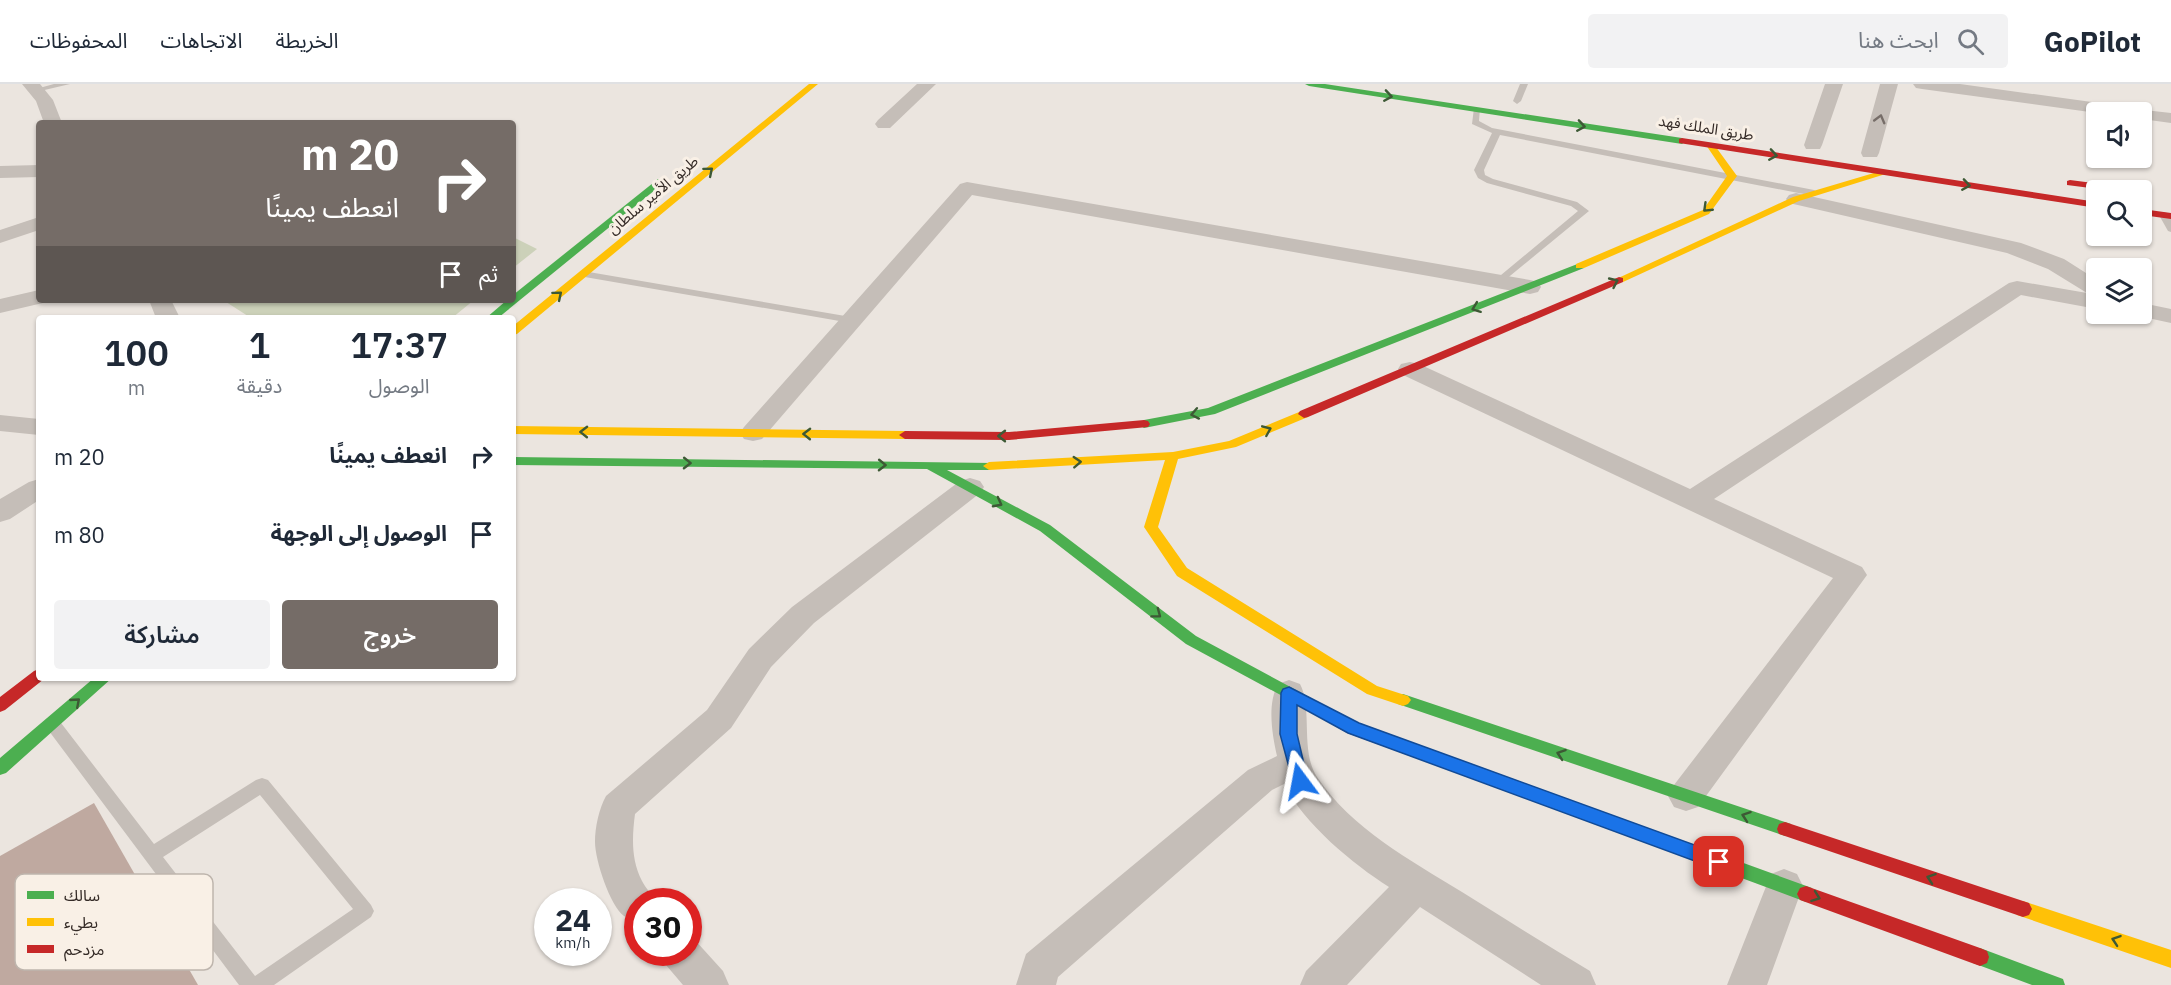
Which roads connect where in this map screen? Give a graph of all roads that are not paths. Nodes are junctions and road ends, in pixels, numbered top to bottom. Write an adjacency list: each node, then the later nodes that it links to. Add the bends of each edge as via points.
1 (66, 84): 10 (lane)
2 (814, 84): 37 (main road, طريق الأمير سلطان, one-way to 2)
3 (927, 84): 18 (street)
4 (1309, 84): 14 (main road, طريق الملك فهد, one-way to 14)
5 (1401, 84): 11 (main road)
6 (1524, 84): 12 (lane)
7 (1834, 84): 21 (street)
8 (1889, 84): 22 (street, one-way to 8)
9 (1922, 84): 13 (street)
10 (33, 87): 17 (street, via 44,100)
11 (1471, 94)
12 (1517, 101)
13 (2086, 106)
14 (1477, 110): 19 (lane, via 1475,122); 20 (main road, طريق الملك فهد, one-way to 20)
15 (2152, 115): 16 (street)
16 (2171, 118)
17 (52, 120)
18 (884, 124)
19 (1497, 132): 27 (lane); 38 (lane, via 1479,170 1481,176 1490,182 1574,204 1584,211)
20 (1710, 145): 26 (main road, طريق الملك فهد, one-way to 26); 27 (main road)
21 (1813, 145)
22 (1870, 153)
23 (36, 171): 25 (street)
24 (674, 171): 42 (main road, طريق الأمير سلطان)
25 (0, 172)
26 (1887, 172): 30 (main road); 31 (main road, طريق الملك فهد, one-way to 31)
27 (1732, 176): 30 (lane); 40 (main road, one-way to 40, via 1706,212)
28 (2055, 180): 29 (main road)
29 (2086, 184)
30 (1805, 196): 39 (street, via 2013,248 2056,264); 40 (main road, one-way to 30)
31 (2086, 203)
32 (2152, 213): 33 (main road)
33 (2167, 215): 35 (lane)
34 (36, 225): 36 (street)
35 (2171, 229)
36 (0, 237)
37 (583, 274): 49 (lane); 50 (main road, طريق الأمير سلطان, one-way to 37)
38 (1499, 282): 40 (street); 49 (street, via 967,188)
39 (2086, 283)
40 (1545, 296): 51 (main road); 55 (main road, one-way to 55, via 1211,411 1150,423 1009,436)
41 (36, 298): 45 (street)
42 (516, 298)
43 (2086, 300): 62 (street, via 2017,288)
44 (510, 303): 47 (main road, طريق الأمير سلطان)
45 (0, 306)
46 (2152, 312): 48 (street)
47 (495, 315)
48 (2171, 316)
49 (852, 320): 55 (street)
50 (516, 330)
51 (1410, 369): 57 (main road, one-way to 51, via 1232,444); 62 (street)
52 (0, 423): 53 (street)
53 (36, 427)
54 (516, 430): 56 (main road, one-way to 54)
55 (753, 433): 56 (main road)
56 (635, 447): 58 (main road); 59 (main road, one-way to 59)
57 (1173, 456): 59 (main road, one-way to 57, via 1006,466); 71 (main road, one-way to 57, via 1372,690 1182,572 1151,527)
58 (516, 461)
59 (928, 465): 60 (main road)
60 (970, 487): 66 (main road, one-way to 66, via 1045,528 1191,640); 76 (street, via 803,615 760,658 719,719 618,807 613,843)
61 (36, 490): 63 (street)
62 (1691, 501): 71 (street, via 1852,574)
63 (0, 512)
64 (36, 677): 67 (main road)
65 (100, 681): 68 (main road, one-way to 65)
66 (1289, 693): 69 (street, via 1288,734); 75 (main road, via 1353,728)
67 (0, 705)
68 (51, 723): 70 (main road); 72 (lane)
69 (1296, 764): 74 (street, via 1300,781 1332,820 1376,859); 84 (street, via 1260,780 1040,966)
70 (0, 768)
71 (1686, 796): 78 (main road, one-way to 71)
72 (151, 855): 73 (lane); 82 (lane, via 262,785 365,911)
73 (165, 874)
74 (1416, 885): 85 (street); 86 (street)
75 (1784, 886): 80 (main road, one-way to 80); 87 (street)
76 (625, 888)
77 (213, 936): 81 (lane)
78 (2171, 959)
79 (692, 966): 83 (street)
80 (2002, 976): 88 (main road)
81 (250, 985)
82 (258, 985)
83 (709, 985)
84 (1036, 985)
85 (1320, 985)
86 (1576, 985)
87 (1746, 985)
88 (2056, 985)

